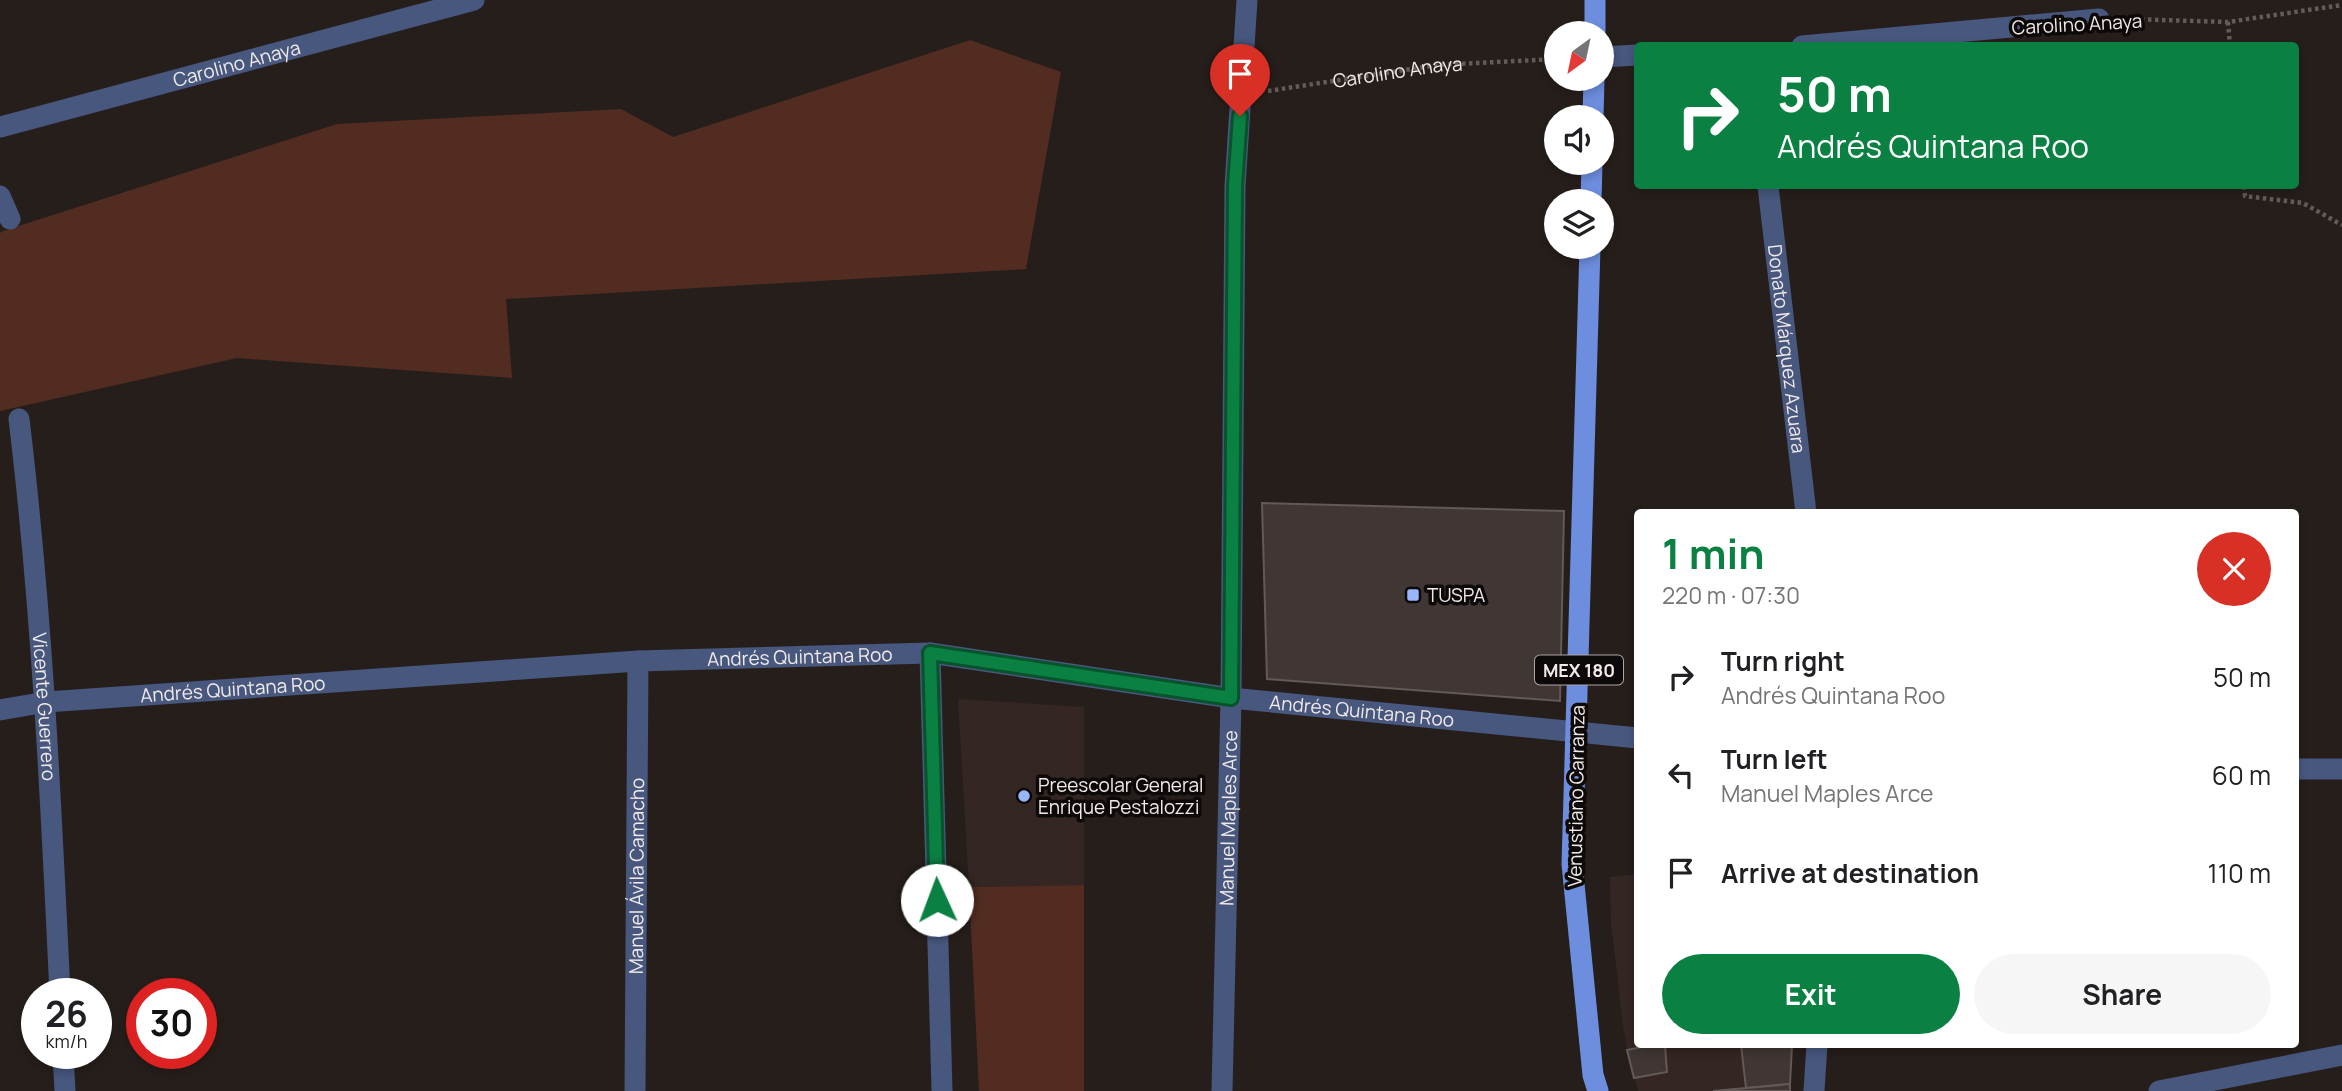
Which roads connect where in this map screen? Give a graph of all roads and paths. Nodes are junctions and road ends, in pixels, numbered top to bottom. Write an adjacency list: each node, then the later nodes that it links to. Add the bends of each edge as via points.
1 (474, 0): 14 (street, Carolino Anaya)
2 (1247, 0): 13 (street, Manuel Maples Arce)
3 (1595, 0): 6 (main road)
4 (2342, 5): 7 (path, Carolino Anaya)
5 (2099, 19): 7 (path, Carolino Anaya); 8 (street, Carolino Anaya)
6 (1595, 21)
7 (2228, 22): 9 (path)
8 (1846, 42)
9 (2230, 42)
10 (1634, 55): 11 (street)
11 (1614, 56)
12 (1544, 60): 13 (path, Carolino Anaya, via 1438,65)
13 (1242, 93): 25 (street, Manuel Maples Arce, via 1235,186)
14 (0, 127)
15 (1768, 189): 22 (street, Donato Márquez Azuara)
16 (2244, 189): 19 (path, via 2245,196 2303,203)
17 (0, 196): 18 (street)
18 (10, 219)
19 (2342, 225)
20 (1590, 259): 28 (main road, Venustiano Carranza / MEX 180)
21 (19, 419): 26 (street, Vicente Guerrero)
22 (1806, 509)
23 (930, 653): 24 (street, Andrés Quintana Roo); 25 (street, Andrés Quintana Roo); 38 (street)
24 (638, 661): 26 (street, Andrés Quintana Roo); 37 (street, Manuel Ávila Camacho)
25 (1231, 698): 28 (street, Andrés Quintana Roo); 39 (street, Manuel Maples Arce)
26 (46, 702): 27 (street, Andrés Quintana Roo); 32 (street, Vicente Guerrero)
27 (0, 710)
28 (1577, 733): 29 (street, Andrés Quintana Roo); 40 (main road, Venustiano Carranza / MEX 180, via 1572,864)
29 (1634, 738)
30 (2299, 769): 31 (street)
31 (2342, 769)
32 (59, 978)
33 (1817, 1048): 41 (street)
34 (2342, 1055): 42 (street)
35 (64, 1069): 36 (street)
36 (65, 1091)
37 (635, 1091)
38 (942, 1091)
39 (1222, 1091)
40 (1598, 1091)
41 (1814, 1091)
42 (2159, 1091)

